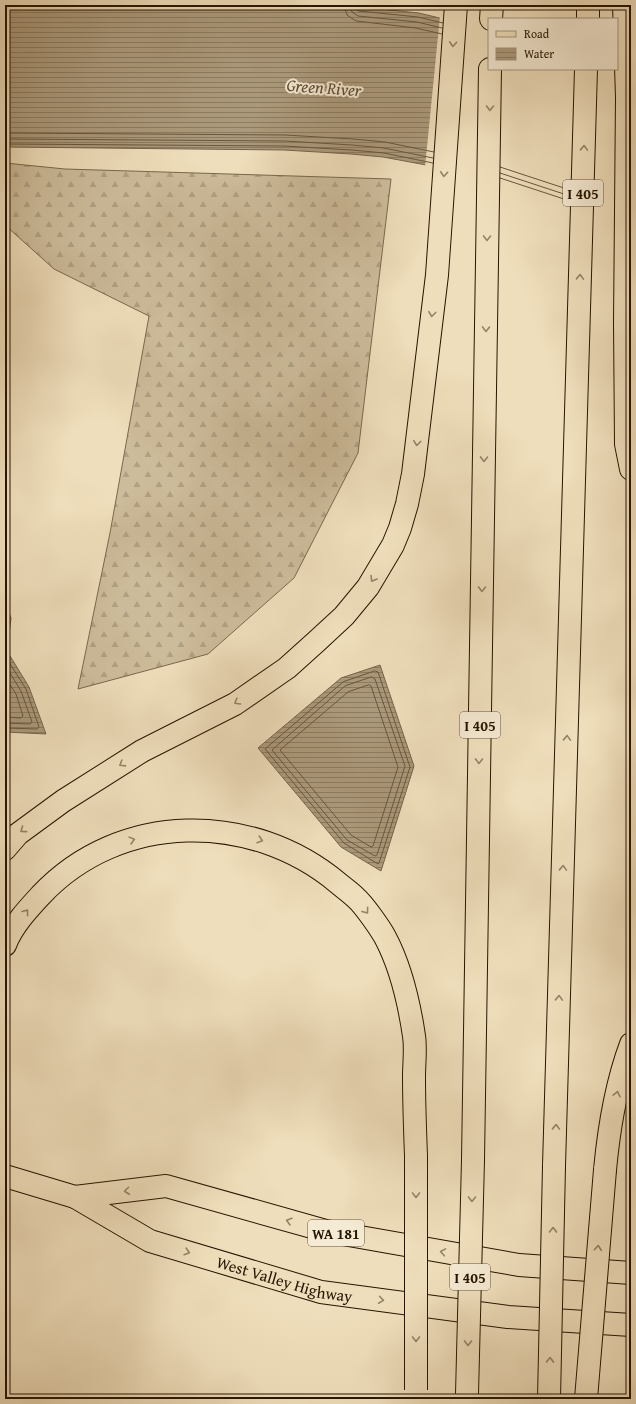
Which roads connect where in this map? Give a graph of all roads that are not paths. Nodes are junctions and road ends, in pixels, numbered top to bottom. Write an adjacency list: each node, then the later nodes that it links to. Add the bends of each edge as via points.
1 (456, 5): 10 (main road, one-way to 10, via 437,275 413,474 407,504 393,545 368,587 344,616 287,668 235,704 142,751 63,801 18,834)
2 (492, 5): 5 (main road)
3 (588, 5): 6 (main road)
4 (624, 5): 9 (main road, via 627,97 626,444)
5 (491, 18)
6 (588, 18)
7 (490, 70): 18 (main road, I 405, one-way to 18, bridge)
8 (586, 70): 19 (main road, I 405, one-way to 8, bridge)
9 (631, 469)
10 (5, 849)
11 (5, 944): 17 (main road, one-way to 17, bridge, via 27,910 50,885 69,870 120,843 158,833 216,830 275,844 301,856 358,899 384,936 401,973 414,1037)
12 (631, 1044): 20 (main road, one-way to 12, bridge, via 609,1132)
13 (5, 1176): 14 (main road, West Valley Highway / WA 181)
14 (75, 1197): 15 (main road, West Valley Highway / WA 181, one-way to 14, via 509,1264 326,1231 166,1186); 16 (main road, West Valley Highway / WA 181, one-way to 16, via 150,1241 321,1292 508,1317)
15 (631, 1273)
16 (631, 1325)
17 (416, 1395)
18 (467, 1396)
19 (549, 1399)
20 (586, 1399)

